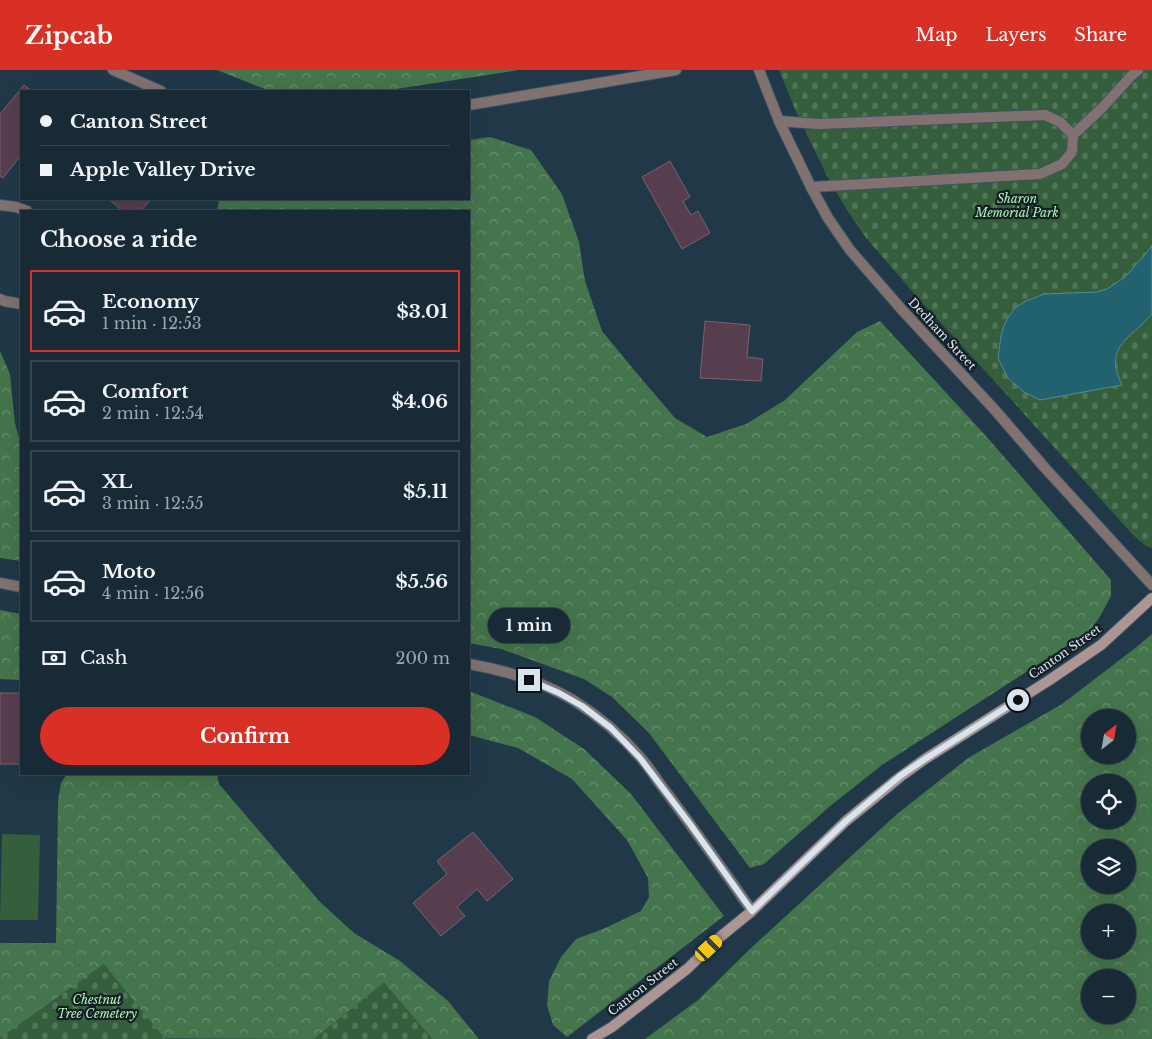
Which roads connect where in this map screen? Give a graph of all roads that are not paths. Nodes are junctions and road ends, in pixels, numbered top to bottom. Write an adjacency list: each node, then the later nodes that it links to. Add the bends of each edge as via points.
1 (113, 70): 5 (street)
2 (676, 70): 6 (street)
3 (758, 70): 7 (street, Dedham Street)
4 (1138, 70): 8 (street)
5 (159, 90)
6 (470, 105)
7 (779, 121): 8 (street, via 820,124 1044,115 1060,122); 9 (street, Dedham Street)
8 (1073, 135): 9 (street, via 1072,152 1062,164 1040,174)
9 (811, 187): 15 (street, Dedham Street, via 850,250)
10 (0, 205): 11 (street)
11 (24, 210)
12 (0, 299): 13 (street)
13 (20, 304)
14 (0, 583): 16 (street)
15 (1152, 585)
16 (20, 588)
17 (1152, 598): 19 (street, Canton Street, via 1101,645 900,776 846,821)
18 (470, 664): 19 (street, via 509,673 559,693 611,728 640,758)
19 (752, 911): 20 (street, Canton Street, via 687,969)
20 (592, 1039)

